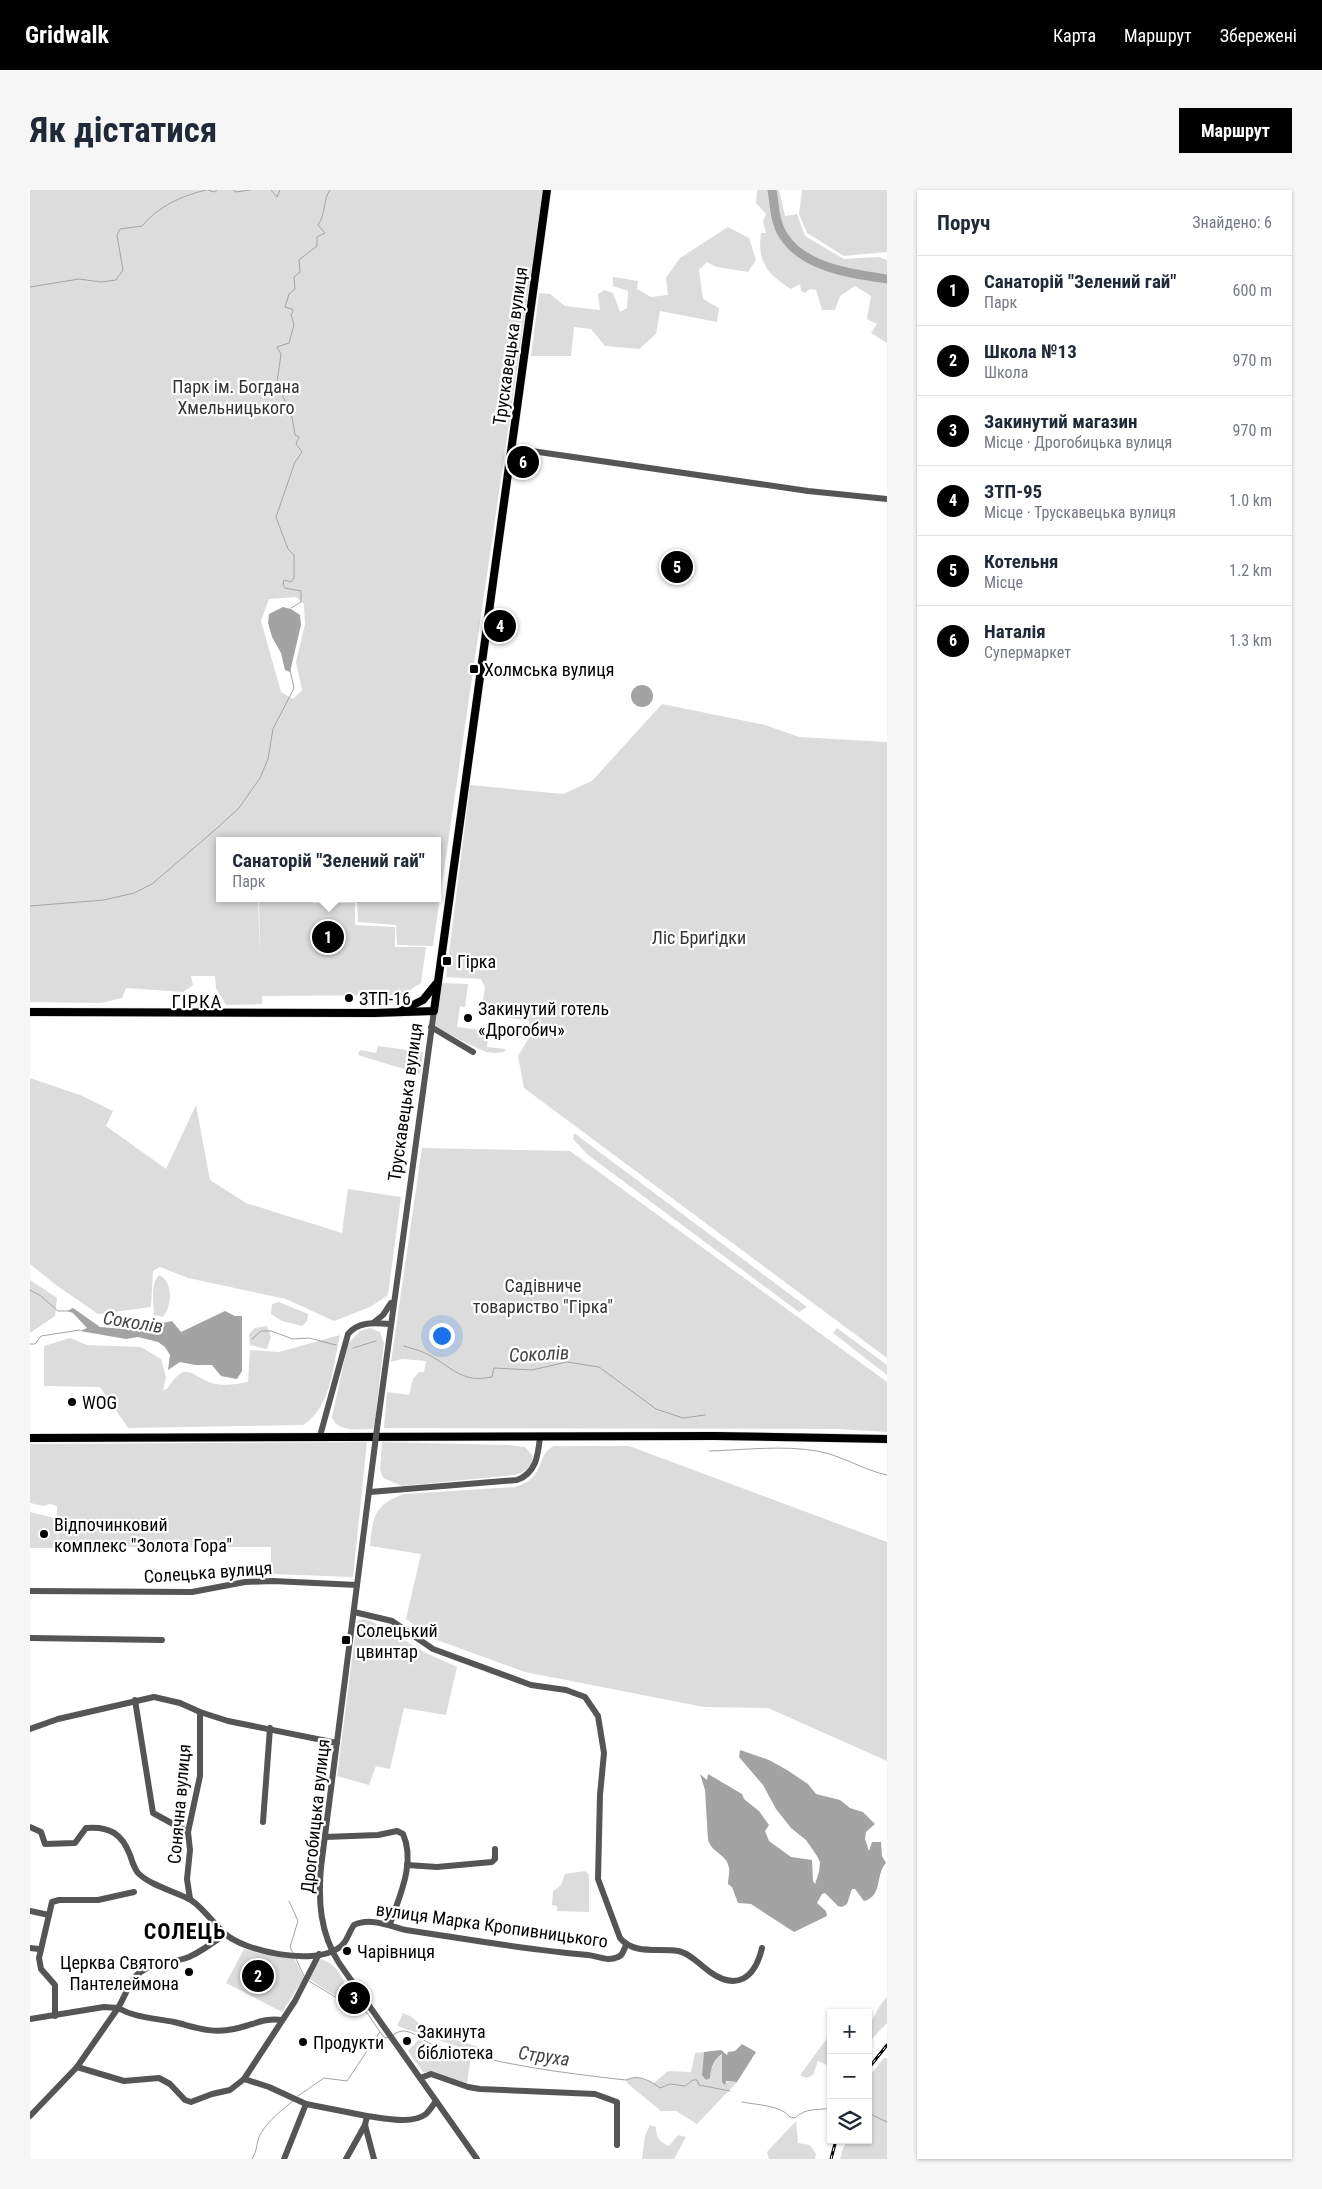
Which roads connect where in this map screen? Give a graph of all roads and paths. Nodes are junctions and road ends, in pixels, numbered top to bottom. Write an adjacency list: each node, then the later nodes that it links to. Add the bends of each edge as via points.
1 (547, 190): 2 (main road, Трускавецька вулиця)
2 (511, 448): 3 (street, via 808,491); 4 (main road, Трускавецька вулиця)
3 (887, 499)
4 (439, 980): 5 (main road, Трускавецька вулиця); 7 (main road, via 423,1000)
5 (434, 1011): 7 (main road, Трускавецька вулиця); 8 (street, Трускавецька вулиця)
6 (30, 1012): 7 (main road, Трускавецька вулиця)
7 (394, 1013)
8 (431, 1028): 9 (street); 10 (street, Трускавецька вулиця)
9 (473, 1052)
10 (394, 1297): 11 (street, via 383,1315); 12 (street, Трускавецька вулиця)
11 (373, 1323): 12 (street); 14 (street, via 356,1326 348,1334)
12 (390, 1324): 13 (street, Трускавецька вулиця)
13 (378, 1421): 18 (street, Дрогобицька вулиця, bridge)
14 (320, 1436): 15 (main road); 16 (main road)
15 (540, 1437): 17 (main road); 18 (street, via 533,1469 526,1477 517,1480)
16 (30, 1438)
17 (887, 1439)
18 (370, 1492): 19 (street, Дрогобицька вулиця)
19 (357, 1585): 20 (street, Солецька вулиця, via 273,1581 244,1582 192,1592); 21 (street, Дрогобицька вулиця)
20 (30, 1591)
21 (354, 1612): 28 (street, Дрогобицька вулиця); 41 (street, via 392,1622 434,1649 523,1682 578,1692 585,1697 598,1716 604,1753 598,1879 620,1938)
22 (30, 1638): 23 (street)
23 (162, 1640)
24 (135, 1700): 25 (street, via 165,1698); 27 (street, via 58,1718); 31 (street, via 153,1812)
25 (200, 1712): 26 (street, via 228,1721); 31 (street, Сонячна вулиця, via 200,1776)
26 (270, 1728): 28 (street, via 309,1739); 29 (street)
27 (30, 1729)
28 (337, 1742): 32 (street, Дрогобицька вулиця)
29 (263, 1822)
30 (30, 1827): 36 (street, via 41,1832 45,1844 75,1843 86,1828 113,1832 124,1840 137,1872)
31 (188, 1832): 36 (street, Сонячна вулиця)
32 (325, 1837): 34 (street, via 401,1832 405,1839); 45 (street, Дрогобицька вулиця, via 320,1909)
33 (495, 1849): 34 (street, via 492,1862)
34 (407, 1866): 39 (street)
35 (134, 1892): 38 (street, via 98,1900 56,1900 52,1902)
36 (190, 1899): 40 (street)
37 (30, 1911): 38 (street)
38 (49, 1915): 44 (street)
39 (390, 1924): 41 (street, вулиця Марка Кропивницького, via 406,1930 602,1959 621,1955); 45 (street, вулиця Марка Кропивницького, via 364,1922 354,1925 346,1940)
40 (225, 1934): 46 (street, via 255,1949 294,1955); 47 (street, via 189,1956 140,1972)
41 (626, 1945): 43 (street, via 685,1954 711,1973 734,1982 753,1971)
42 (30, 1948): 44 (street)
43 (762, 1948)
44 (39, 1949): 48 (street, via 41,1969 55,1985)
45 (332, 1952): 46 (street); 52 (street, Дрогобицька вулиця)
46 (318, 1954): 50 (street)
47 (118, 2008): 48 (street, via 104,2007); 50 (street, via 136,2017 174,2022 210,2032 234,2029 259,2020); 51 (street)
48 (55, 2016): 49 (street)
49 (30, 2019)
50 (282, 2020): 53 (street)
51 (76, 2067): 53 (street, via 124,2081 159,2078 191,2102 230,2090); 56 (street)
52 (420, 2078): 54 (street, Дрогобицька вулиця); 59 (street, via 431,2074 480,2089 595,2094 617,2102)
53 (244, 2079): 55 (street)
54 (436, 2101): 57 (street, via 420,2117); 63 (street, Дрогобицька вулиця)
55 (306, 2104): 57 (street); 60 (street)
56 (30, 2116)
57 (366, 2116): 58 (street)
58 (365, 2125): 61 (street); 62 (street)
59 (618, 2145)
60 (284, 2159)
61 (346, 2159)
62 (374, 2159)
63 (477, 2159)

